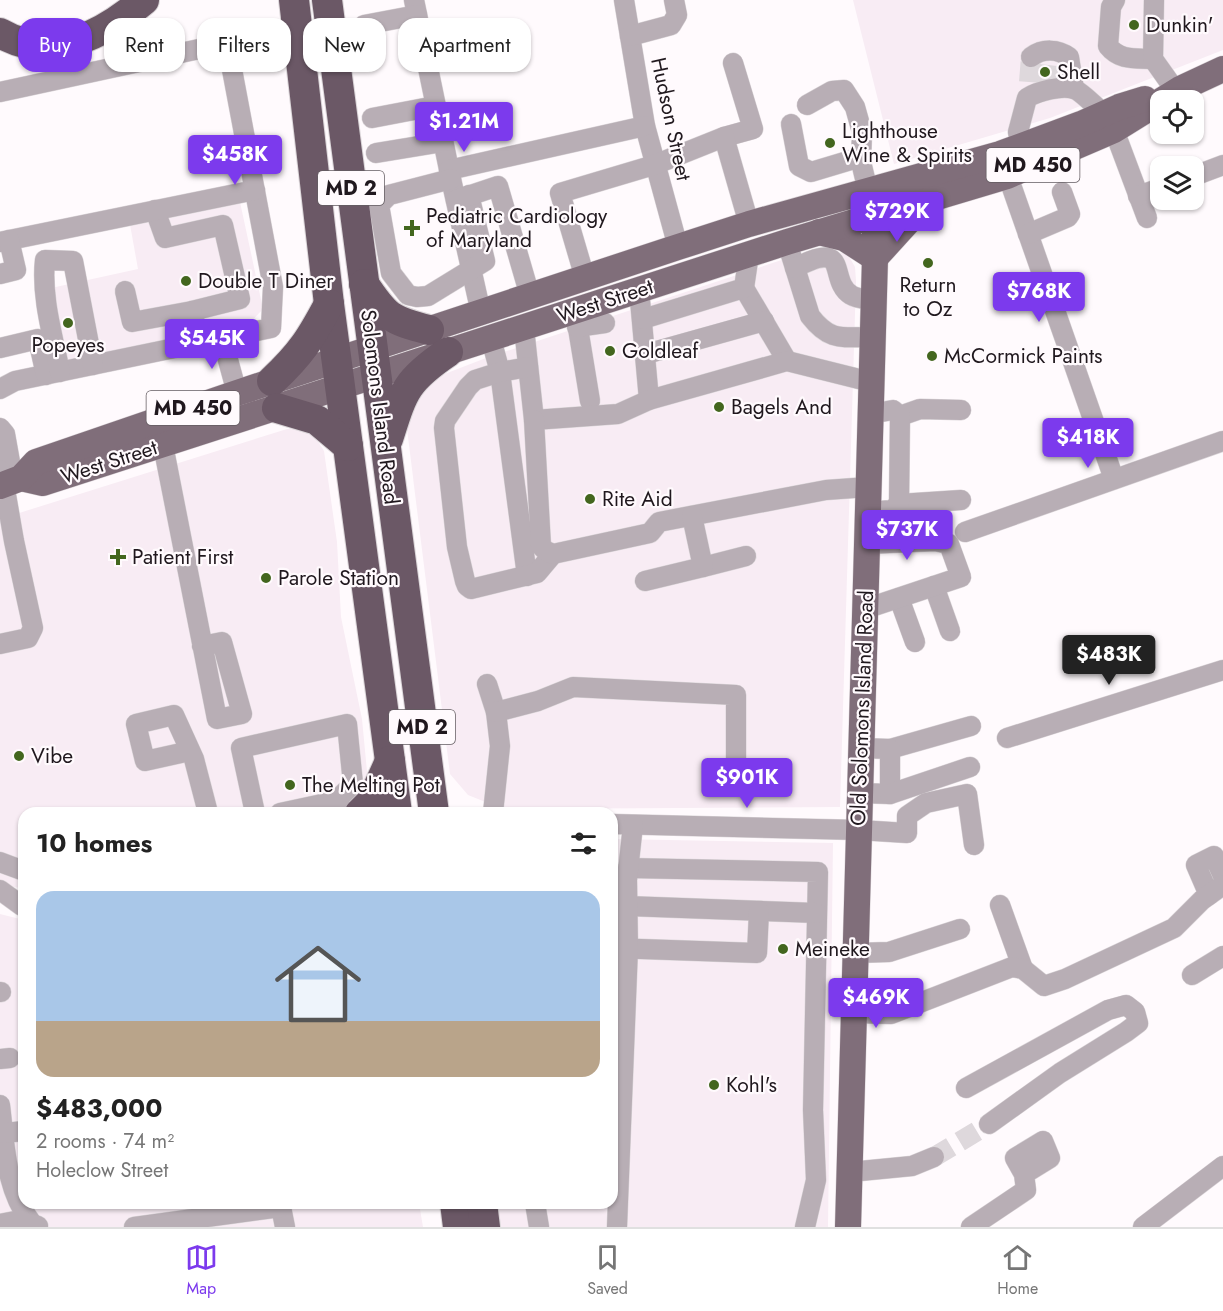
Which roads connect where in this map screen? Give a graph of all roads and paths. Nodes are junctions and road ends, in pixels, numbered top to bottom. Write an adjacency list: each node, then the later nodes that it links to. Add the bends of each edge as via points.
1 (144, 0): 10 (highway, via 118,21 70,43 28,45)
2 (294, 0): 64 (highway, Solomons Island Road / MD 2)
3 (327, 0): 58 (highway, Solomons Island Road / MD 2)
4 (624, 0): 11 (street, Hudson Street)
5 (674, 0): 11 (street, via 677,15 671,26)
6 (1115, 0): 13 (street, via 1108,46 1124,57)
7 (1154, 0): 13 (street)
8 (415, 7): 9 (street); 20 (street)
9 (384, 18)
10 (0, 33)
11 (630, 36): 24 (street, Hudson Street)
12 (1044, 56): 16 (street, via 1061,51 1069,57)
13 (1153, 58): 17 (street)
14 (733, 63): 25 (street, via 753,129)
15 (1223, 69): 17 (main road, West Street / MD 450)
16 (1074, 89): 22 (street); 29 (street, via 1038,89)
17 (1177, 89): 22 (main road, West Street / MD 450)
18 (0, 92): 34 (street, via 227,43)
19 (807, 105): 28 (street, via 832,91 844,90 855,107)
20 (435, 106): 21 (street); 26 (street)
21 (372, 118)
22 (1109, 122): 29 (main road, West Street / MD 450); 38 (street)
23 (791, 124): 28 (street, via 800,166 811,172)
24 (645, 126): 30 (street, Hudson Street); 33 (street)
25 (724, 137): 30 (street); 44 (street)
26 (443, 142): 27 (street); 33 (street)
27 (376, 153)
28 (861, 157): 35 (street)
29 (1009, 159): 35 (main road, West Street / MD 450); 39 (main road, West Street / MD 450); 47 (street)
30 (654, 165): 50 (street, Hudson Street); 57 (street, via 560,193)
31 (1223, 165): 32 (street)
32 (1204, 172)
33 (450, 175): 40 (street); 55 (street, via 389,195 380,205 391,273 408,295 417,297 428,296)
34 (255, 190): 41 (street); 73 (street, via 273,287 272,328)
35 (868, 191): 42 (main road, Old Solomons Island Road); 44 (main road, West Street / MD 450)
36 (1062, 192): 47 (street, via 1068,217)
37 (1150, 192): 38 (street)
38 (1138, 196): 43 (street)
39 (938, 197): 42 (main road, West Street / MD 450); 52 (main road, via 915,214)
40 (462, 198): 55 (street); 62 (street, via 498,186)
41 (155, 210): 46 (street); 65 (street, via 165,238 223,225 240,299)
42 (875, 216): 45 (main road, West Street / MD 450); 52 (main road, Old Solomons Island Road)
43 (1147, 218)
44 (749, 224): 50 (main road, West Street / MD 450)
45 (819, 232): 49 (main road, West Street / MD 450); 52 (main road, via 844,238)
46 (38, 234): 48 (street); 53 (street)
47 (1028, 234): 102 (street)
48 (5, 241): 56 (street, via 16,270)
49 (787, 242): 51 (main road, West Street / MD 450); 54 (street)
50 (678, 247): 57 (main road, West Street / MD 450); 60 (main road, via 674,262)
51 (748, 254): 59 (street); 60 (main road, West Street / MD 450)
52 (875, 258): 63 (main road, Old Solomons Island Road)
53 (45, 260): 81 (street, via 73,261); 84 (street, via 43,275)
54 (795, 268): 63 (street, via 820,257 827,258 836,264 849,294); 72 (street, via 810,316 824,332 833,337)
55 (472, 269): 66 (street)
56 (0, 274)
57 (585, 278): 62 (main road, West Street / MD 450)
58 (364, 283): 75 (highway, via 390,317); 80 (highway, Solomons Island Road / MD 2)
59 (744, 288): 68 (street); 69 (street)
60 (639, 289): 67 (main road, West Street / MD 450); 68 (street)
61 (125, 291): 65 (street, via 132,322)
62 (530, 296): 66 (main road, West Street / MD 450)
63 (873, 300): 72 (main road, Old Solomons Island Road)
64 (329, 303): 85 (highway, Solomons Island Road / MD 2); 89 (highway)
65 (192, 311): 76 (street)
66 (481, 313): 75 (main road, West Street / MD 450)
67 (576, 319): 70 (street); 71 (main road, West Street / MD 450); 91 (street)
68 (643, 319): 78 (street)
69 (764, 321): 78 (street); 79 (street)
70 (605, 323)
71 (524, 328): 74 (main road, West Street / MD 450); 82 (street)
72 (872, 337): 86 (main road, Old Solomons Island Road)
73 (222, 338): 76 (street); 88 (street)
74 (491, 339): 75 (main road, West Street / MD 450); 83 (street)
75 (438, 341): 80 (main road, West Street / MD 450); 100 (highway, via 405,392)
76 (201, 343): 81 (street)
77 (0, 348): 84 (street, via 38,339)
78 (646, 354): 90 (street)
79 (788, 361): 86 (street); 90 (street)
80 (374, 363): 85 (main road, West Street / MD 450); 100 (highway, Solomons Island Road / MD 2)
81 (93, 365): 84 (street)
82 (528, 367): 83 (street); 95 (street)
83 (500, 372): 113 (street); 113 (street, via 468,387 445,421 457,547 471,589)
84 (53, 373): 87 (street, via 15,381)
85 (338, 374): 89 (main road, West Street / MD 450); 99 (highway, Solomons Island Road / MD 2)
86 (871, 382): 93 (main road, Old Solomons Island Road)
87 (0, 389)
88 (237, 393): 89 (main road, West Street / MD 450); 101 (main road, West Street / MD 450, via 36,462)
89 (275, 394): 98 (main road, West Street / MD 450); 99 (highway, via 326,426)
90 (649, 400): 95 (street, via 618,414)
91 (590, 401)
92 (961, 410): 94 (street, via 920,409)
93 (870, 414): 94 (street, via 893,410); 103 (main road, Old Solomons Island Road)
94 (900, 416): 105 (street)
95 (534, 420): 110 (street, via 541,546)
96 (0, 428): 101 (street, via 5,434 10,462)
97 (1223, 441): 102 (street)
98 (163, 445): 101 (main road, West Street / MD 450, via 43,483); 124 (street)
99 (348, 446): 130 (highway, Solomons Island Road / MD 2)
100 (385, 448): 140 (highway, Solomons Island Road / MD 2)
101 (6, 478): 108 (street)
102 (1114, 479): 107 (street)
103 (868, 499): 105 (street, via 892,510); 106 (street, via 826,490); 109 (main road, Old Solomons Island Road)
104 (961, 500): 105 (street)
105 (900, 504)
106 (692, 516): 110 (street, via 659,522 650,533); 112 (street)
107 (957, 538): 109 (street); 115 (street, via 961,577)
108 (7, 544): 120 (street, via 33,628 28,638)
109 (867, 544): 117 (main road, Old Solomons Island Road)
110 (553, 554): 113 (street, via 537,573)
111 (746, 556): 112 (street)
112 (704, 567): 114 (street)
113 (527, 576)
114 (645, 580)
115 (934, 586): 116 (street); 118 (street)
116 (899, 598): 117 (street); 119 (street)
117 (865, 609): 127 (main road, Old Solomons Island Road)
118 (950, 631)
119 (915, 642)
120 (0, 644)
121 (1223, 670): 126 (street)
122 (487, 684): 123 (street)
123 (496, 712): 132 (street, via 573,687 736,695); 141 (street, via 500,746)
124 (217, 719)
125 (971, 726): 128 (street)
126 (1007, 738)
127 (861, 748): 128 (street); 133 (main road, Old Solomons Island Road)
128 (891, 750): 134 (street)
129 (190, 751): 135 (street)
130 (390, 761): 138 (highway, via 372,801); 139 (highway, Solomons Island Road / MD 2)
131 (970, 767): 134 (street)
132 (736, 779)
133 (860, 793): 134 (street); 144 (main road, Old Solomons Island Road)
134 (890, 794)
135 (206, 807)
136 (254, 807): 137 (street, via 240,748 347,724 353,784)
137 (347, 807)
138 (353, 807)
139 (396, 807)
140 (433, 807)
141 (494, 807)
142 (618, 824): 143 (street)
143 (633, 825): 144 (street); 147 (street)
144 (859, 830): 145 (street, via 907,833 907,816 926,804 967,794); 157 (main road, Old Solomons Island Road)
145 (974, 844)
146 (0, 862): 148 (street)
147 (628, 868): 152 (street); 154 (street, via 818,872)
148 (18, 869)
149 (1223, 876): 150 (street, via 1214,856 1196,865)
150 (1216, 890): 159 (street, via 1174,928 1065,979 1044,986)
151 (1000, 905): 159 (street)
152 (627, 906): 153 (street); 156 (street)
153 (759, 910): 154 (street); 156 (street, via 757,953)
154 (816, 913): 190 (street, via 816,1180)
155 (960, 929): 157 (street, via 889,952)
156 (620, 948): 160 (street)
157 (856, 953): 162 (main road, Old Solomons Island Road)
158 (1223, 956): 161 (street)
159 (1023, 969): 162 (street, via 1012,967 891,1014)
160 (619, 973): 164 (street)
161 (1192, 975)
162 (854, 1013): 171 (main road, Old Solomons Island Road)
163 (966, 1088): 166 (street, via 1108,1010 1126,1005 1135,1012 1137,1023 1126,1032)
164 (618, 1100)
165 (0, 1105): 168 (street)
166 (988, 1124)
167 (18, 1132): 168 (street)
168 (4, 1133): 173 (street)
169 (934, 1157): 171 (street, via 912,1166)
170 (1223, 1166): 193 (street)
171 (850, 1172): 191 (main road, Old Solomons Island Road)
172 (1024, 1174): 192 (street, via 1026,1190)
173 (10, 1182): 174 (street); 182 (street)
174 (18, 1202)
175 (22, 1209): 183 (street)
176 (256, 1209): 184 (street)
177 (283, 1209): 185 (street)
178 (456, 1209): 186 (highway)
179 (484, 1209): 187 (highway)
180 (536, 1209): 188 (street)
181 (617, 1209): 189 (street)
182 (0, 1223): 183 (street, via 20,1220)
183 (36, 1225)
184 (134, 1227)
185 (285, 1227)
186 (458, 1227)
187 (486, 1227)
188 (539, 1227)
189 (617, 1227)
190 (805, 1227)
191 (848, 1227)
192 (971, 1227)
193 (1143, 1227)

